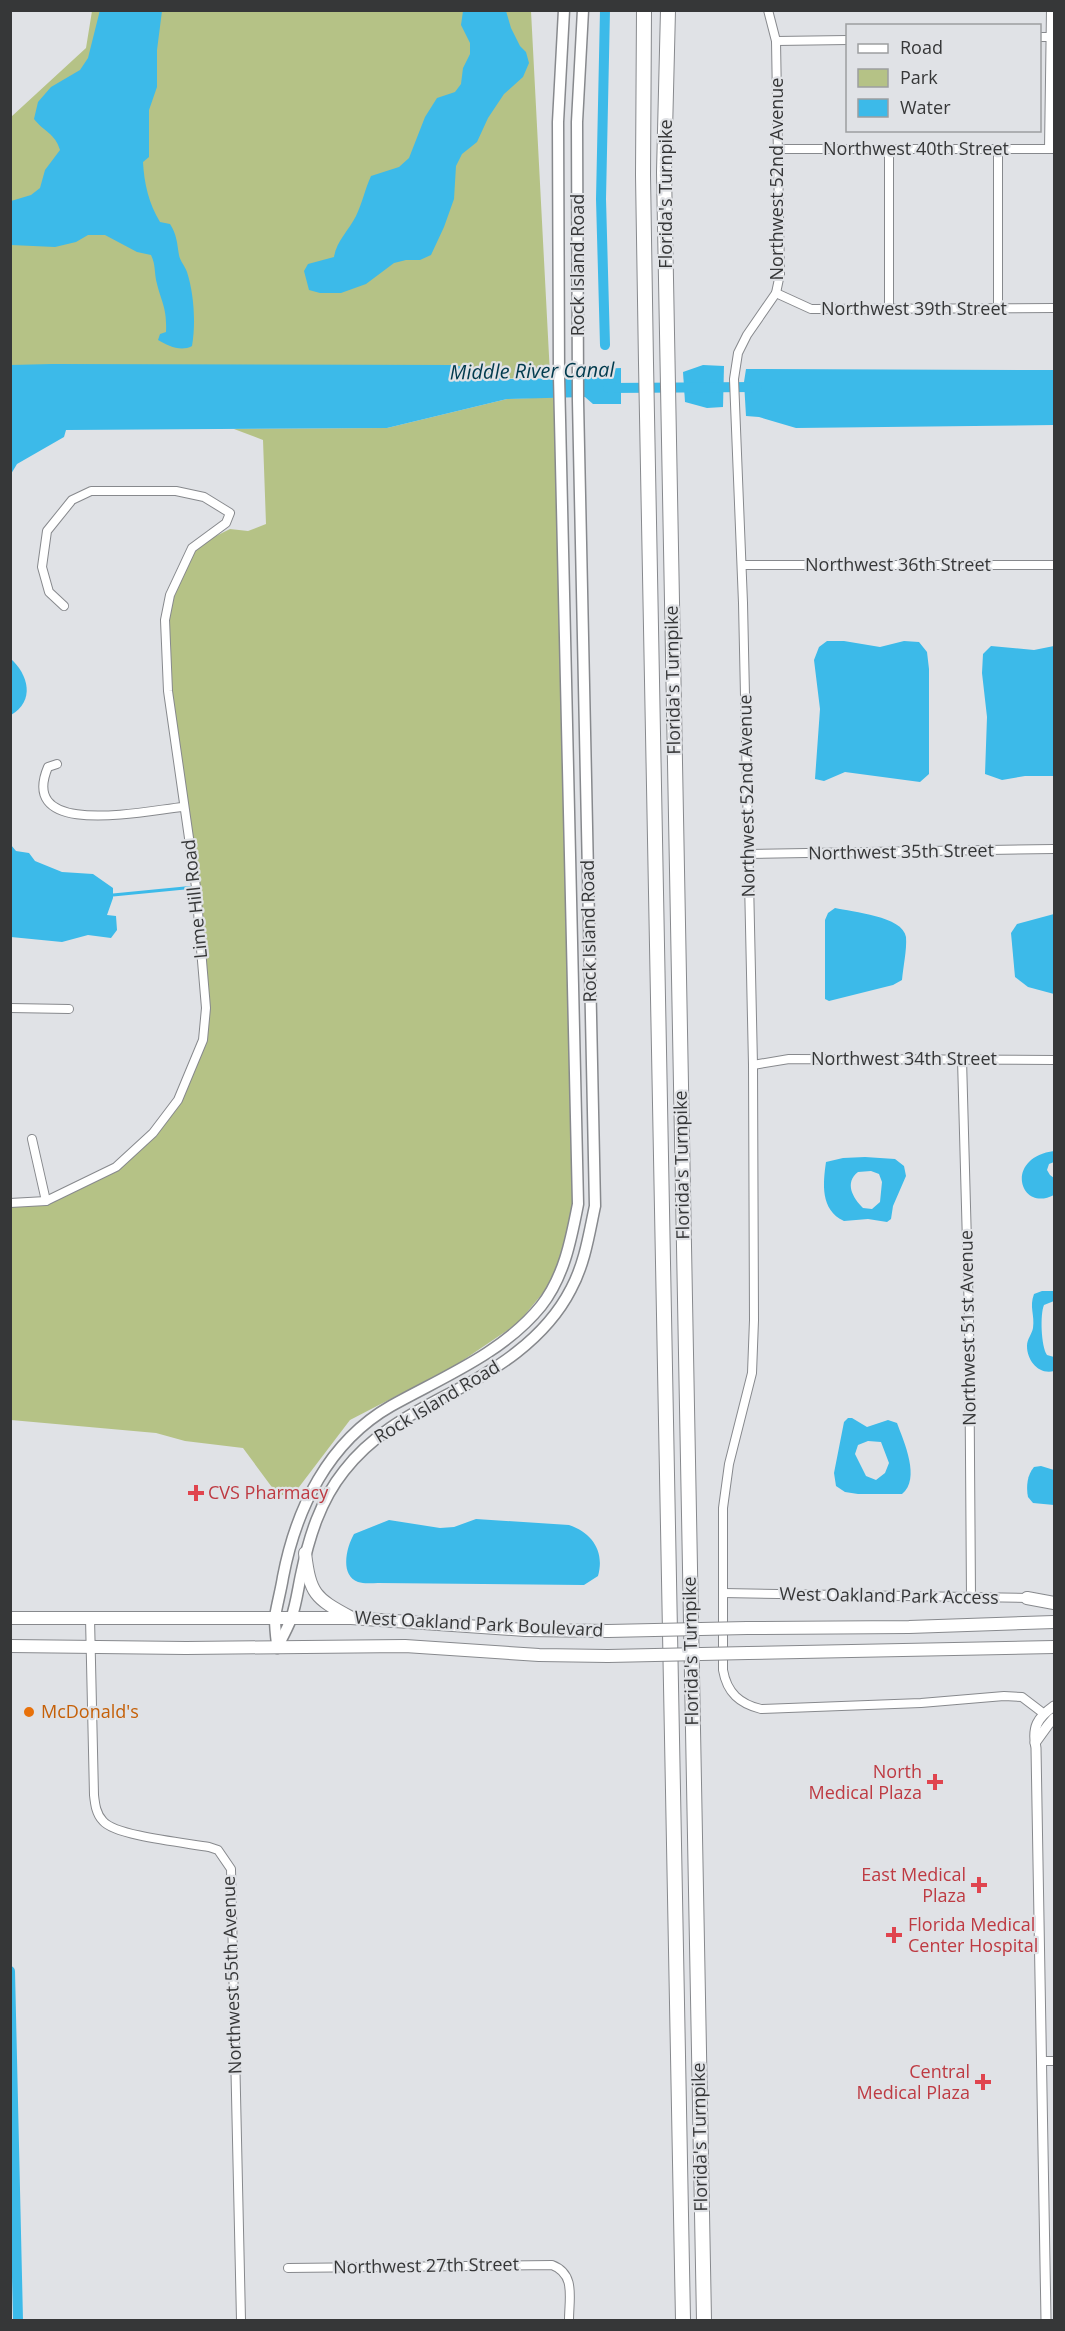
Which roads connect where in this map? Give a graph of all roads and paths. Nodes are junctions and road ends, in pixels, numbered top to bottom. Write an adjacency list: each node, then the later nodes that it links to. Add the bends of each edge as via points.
1 (564, 10): 39 (main road, Rock Island Road, via 558,122 560,402 578,1204 569,1248 557,1281 541,1306 497,1346 470,1364 380,1413 331,1461 298,1520)
2 (583, 10): 33 (main road, Rock Island Road, via 577,123 578,401 595,1206 585,1253 572,1288 554,1317 496,1368 392,1425 366,1446 343,1471 325,1500)
3 (644, 10): 58 (highway, Florida's Turnpike, via 646,363)
4 (668, 10): 59 (highway, Florida's Turnpike, via 664,172)
5 (768, 10): 9 (street, Northwest 52nd Avenue)
6 (1051, 10): 7 (street)
7 (1053, 37): 12 (street)
8 (846, 40): 9 (street)
9 (776, 41): 10 (street, Northwest 52nd Avenue)
10 (778, 149): 11 (street, Northwest 40th Street); 14 (street, Northwest 52nd Avenue, via 780,274)
11 (889, 149): 13 (street, Northwest 40th Street); 17 (street)
12 (1052, 149): 13 (street, Northwest 40th Street)
13 (998, 150): 16 (street)
14 (776, 293): 17 (street, Northwest 39th Street, via 811,309); 18 (street, Northwest 52nd Avenue, via 747,335 735,367)
15 (1054, 308): 16 (street, Northwest 39th Street)
16 (998, 309): 17 (street, Northwest 39th Street)
17 (889, 310)
18 (742, 565): 19 (street, Northwest 36th Street); 24 (street, Northwest 52nd Avenue)
19 (1054, 565)
20 (64, 606): 22 (street, Lime Hill Road, via 49,592 42,567 47,531 72,500 91,491 176,491 204,497 230,513 226,523 192,548 170,595 165,620 168,691)
21 (57, 764): 22 (street, via 48,767 42,781 43,795 53,808 75,814 117,816)
22 (183, 807): 31 (street, Lime Hill Road, via 196,887 206,1008 202,1040 178,1100 153,1133 116,1167)
23 (1054, 849): 24 (street, Northwest 35th Street)
24 (748, 854): 29 (street, Northwest 52nd Avenue)
25 (10, 1008): 26 (street)
26 (69, 1009)
27 (962, 1059): 28 (street, Northwest 34th Street); 29 (street, Northwest 34th Street, via 789,1059); 35 (street, Northwest 51st Avenue)
28 (1054, 1060)
29 (753, 1065): 34 (street, Northwest 52nd Avenue, via 752,1373 729,1464 723,1508)
30 (32, 1139): 31 (street)
31 (46, 1201): 32 (street, Lime Hill Road)
32 (10, 1203)
33 (305, 1553): 42 (main road, Rock Island Road); 43 (main road, via 314,1591 321,1600)
34 (723, 1593): 35 (street, West Oakland Park Access); 50 (street, Northwest 52nd Avenue, via 725,1681 735,1698 746,1705 761,1709 1004,1696 1022,1697)
35 (971, 1597): 37 (street, West Oakland Park Access)
36 (1054, 1597): 37 (street, West Oakland Park Access)
37 (1027, 1598): 38 (main road)
38 (1054, 1603)
39 (275, 1617): 41 (main road, West Oakland Park Boulevard); 42 (main road, West Oakland Park Boulevard); 48 (main road, Rock Island Road)
40 (10, 1618): 41 (main road, West Oakland Park Boulevard)
41 (90, 1618): 47 (street, Northwest 55th Avenue)
42 (291, 1618): 43 (main road, West Oakland Park Boulevard); 48 (main road, Rock Island Road)
43 (351, 1618): 44 (main road, West Oakland Park Boulevard, bridge, via 525,1630)
44 (1054, 1622)
45 (10, 1647): 47 (main road, West Oakland Park Boulevard)
46 (1054, 1647): 48 (main road, West Oakland Park Boulevard, bridge, via 608,1656 405,1646)
47 (92, 1648): 48 (main road, West Oakland Park Boulevard); 56 (street, Northwest 55th Avenue, via 94,1794 104,1823 123,1832 209,1846 218,1850 231,1869)
48 (277, 1648)
49 (1054, 1706): 50 (street)
50 (1043, 1713): 52 (street, via 1035,1728)
51 (1054, 1718): 52 (street)
52 (1035, 1743): 53 (street)
53 (1041, 2061): 54 (street); 60 (street)
54 (1054, 2061)
55 (288, 2268): 57 (street, Northwest 27th Street, via 552,2265 563,2269 569,2278)
56 (241, 2320)
57 (569, 2320)
58 (683, 2320)
59 (704, 2320)
60 (1046, 2320)

